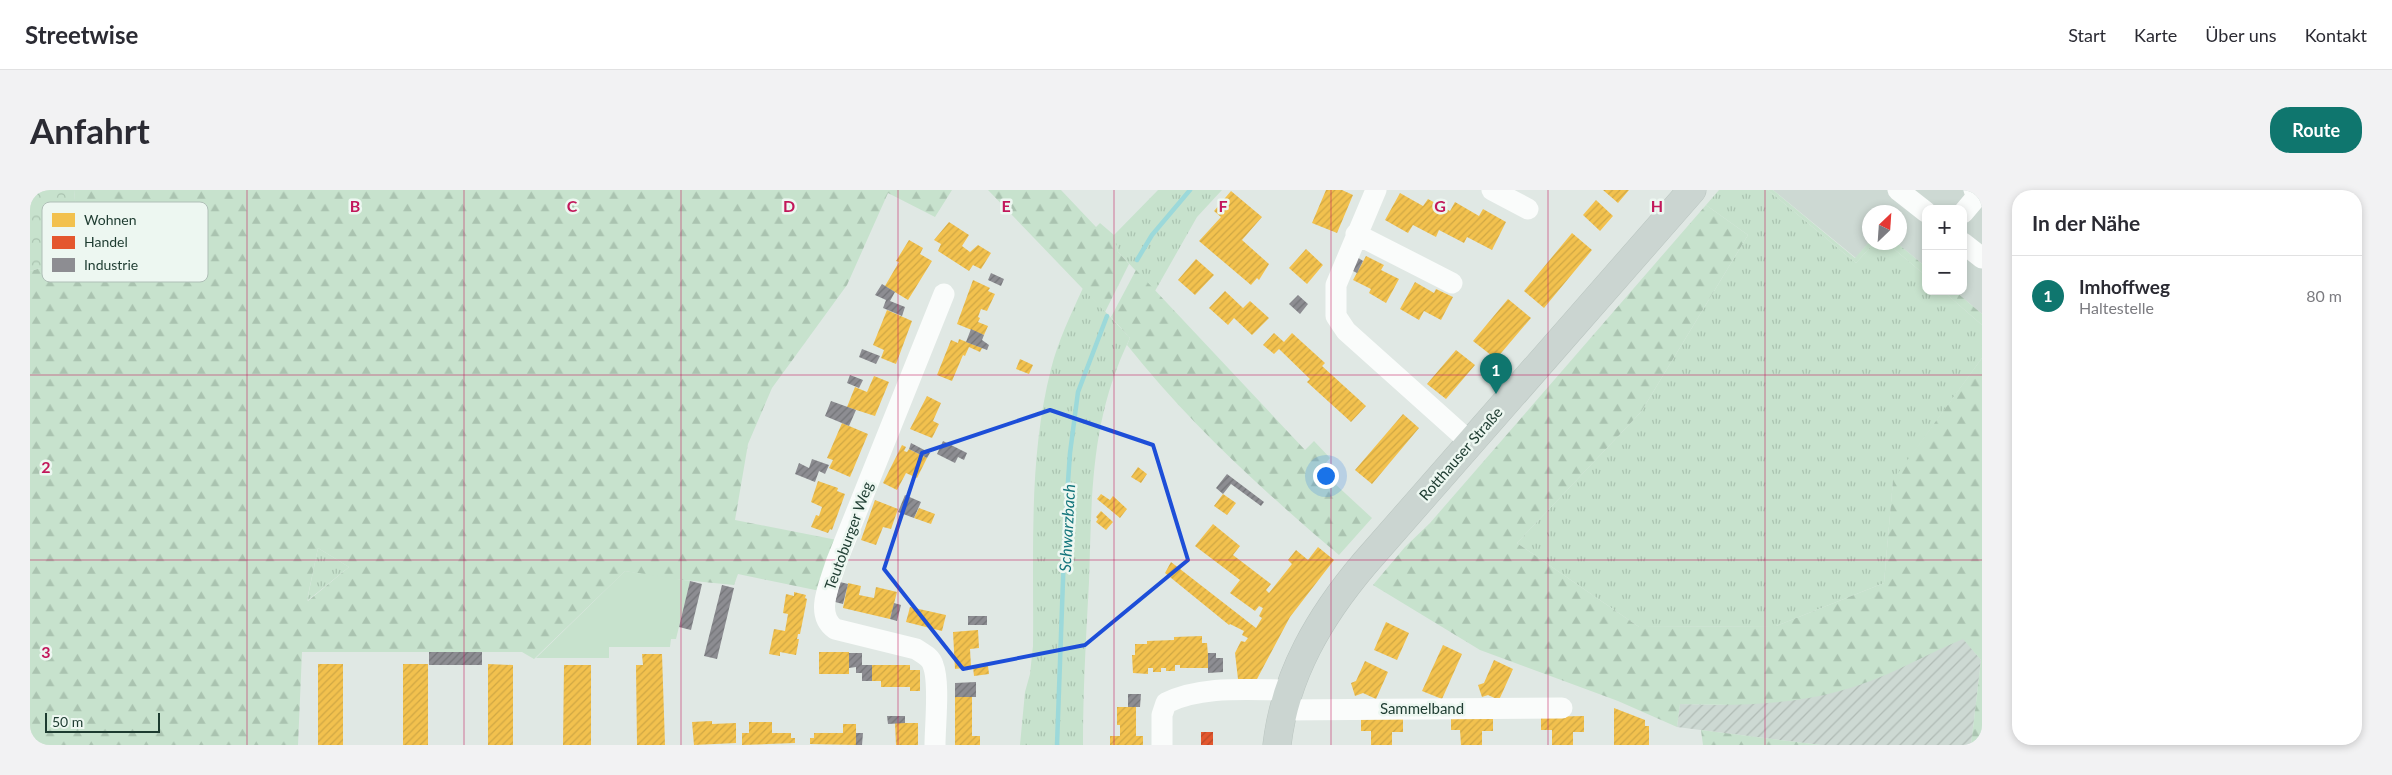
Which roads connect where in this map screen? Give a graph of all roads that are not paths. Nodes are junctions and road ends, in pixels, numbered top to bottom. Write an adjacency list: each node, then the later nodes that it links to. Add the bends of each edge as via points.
1 (1376, 190): 9 (street)
2 (1492, 190): 7 (street)
3 (1692, 190): 14 (main road, Rotthauser Straße)
4 (1898, 190): 8 (street)
5 (1974, 190): 6 (street, via 1979,194)
6 (1967, 208)
7 (1528, 209)
8 (1922, 209)
9 (1356, 234): 12 (street); 14 (street, via 1336,285 1336,316 1346,331)
10 (1967, 246): 11 (street)
11 (1982, 258)
12 (1452, 283)
13 (944, 294): 17 (street, Teutoburger Weg, via 836,563 824,614 825,620 835,629 916,650 934,664)
14 (1471, 443): 15 (main road, Rotthauser Straße, via 1326,612 1304,651)
15 (1286, 700): 16 (street, Sammelband); 18 (street, Sammelband, via 1198,693 1179,696 1166,703 1162,716); 19 (main road, Rotthauser Straße)
16 (1562, 708)
17 (935, 745)
18 (1162, 745)
19 (1277, 745)

